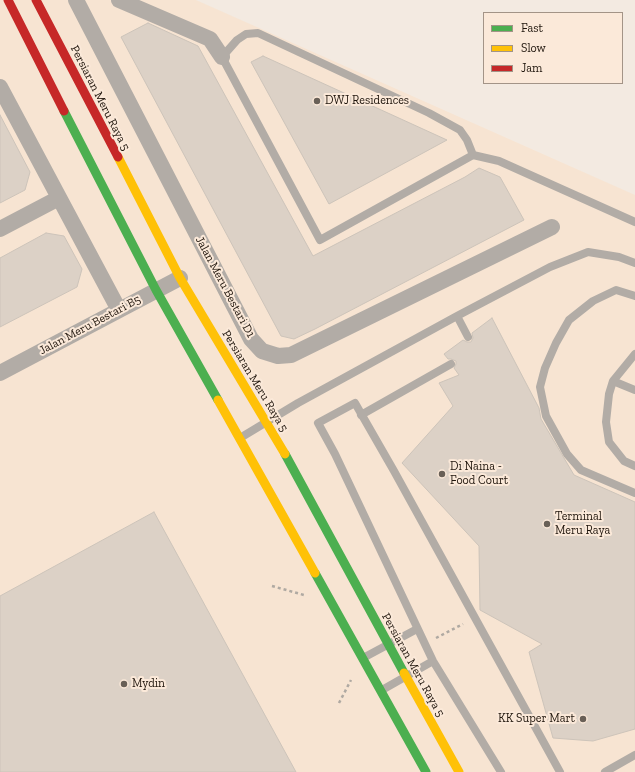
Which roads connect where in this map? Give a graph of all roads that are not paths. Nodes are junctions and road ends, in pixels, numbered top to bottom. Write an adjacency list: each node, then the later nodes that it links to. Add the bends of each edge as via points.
1 (8, 0): 14 (street)
2 (36, 0): 13 (street, Persiaran Meru Raya 5)
3 (76, 0): 10 (street, Jalan Meru Bestari D1, via 248,332 262,352 278,356 291,355)
4 (119, 0): 5 (street, via 210,40)
5 (222, 57): 7 (lane, via 246,34 258,33 460,130 468,140); 7 (lane, via 320,240)
6 (0, 87): 8 (street)
7 (473, 155): 9 (lane, via 499,161)
8 (59, 198): 11 (street); 16 (street)
9 (635, 222)
10 (552, 227)
11 (0, 229)
12 (635, 263): 17 (lane, via 619,256 588,252 550,267)
13 (180, 278): 14 (street, Jalan Meru Bestari B5); 25 (street, Persiaran Meru Raya 5)
14 (156, 290): 16 (street, Jalan Meru Bestari B5); 26 (street)
15 (635, 296): 28 (lane, via 616,290 593,301 569,320 545,368 540,387 546,416 568,454 581,470)
16 (119, 310): 21 (street, Jalan Meru Bestari B5)
17 (457, 316): 18 (lane); 25 (lane)
18 (468, 337)
19 (635, 354): 22 (lane)
20 (451, 364): 24 (lane)
21 (0, 373)
22 (613, 381): 23 (lane); 27 (lane, via 606,422 609,442 624,461)
23 (635, 390)
24 (361, 415): 29 (lane, via 355,403 318,423); 39 (lane)
25 (267, 422): 26 (lane); 30 (street, Persiaran Meru Raya 5)
26 (239, 438): 31 (street)
27 (635, 466)
28 (635, 493)
29 (417, 629): 30 (lane); 32 (lane)
30 (388, 645): 31 (lane); 33 (street, Persiaran Meru Raya 5)
31 (362, 659): 34 (street)
32 (433, 661): 33 (lane); 38 (lane)
33 (406, 677): 34 (lane); 37 (street, Persiaran Meru Raya 5)
34 (380, 691): 36 (street)
35 (635, 755): 40 (lane)
36 (426, 772)
37 (459, 772)
38 (501, 772)
39 (560, 772)
40 (605, 772)

